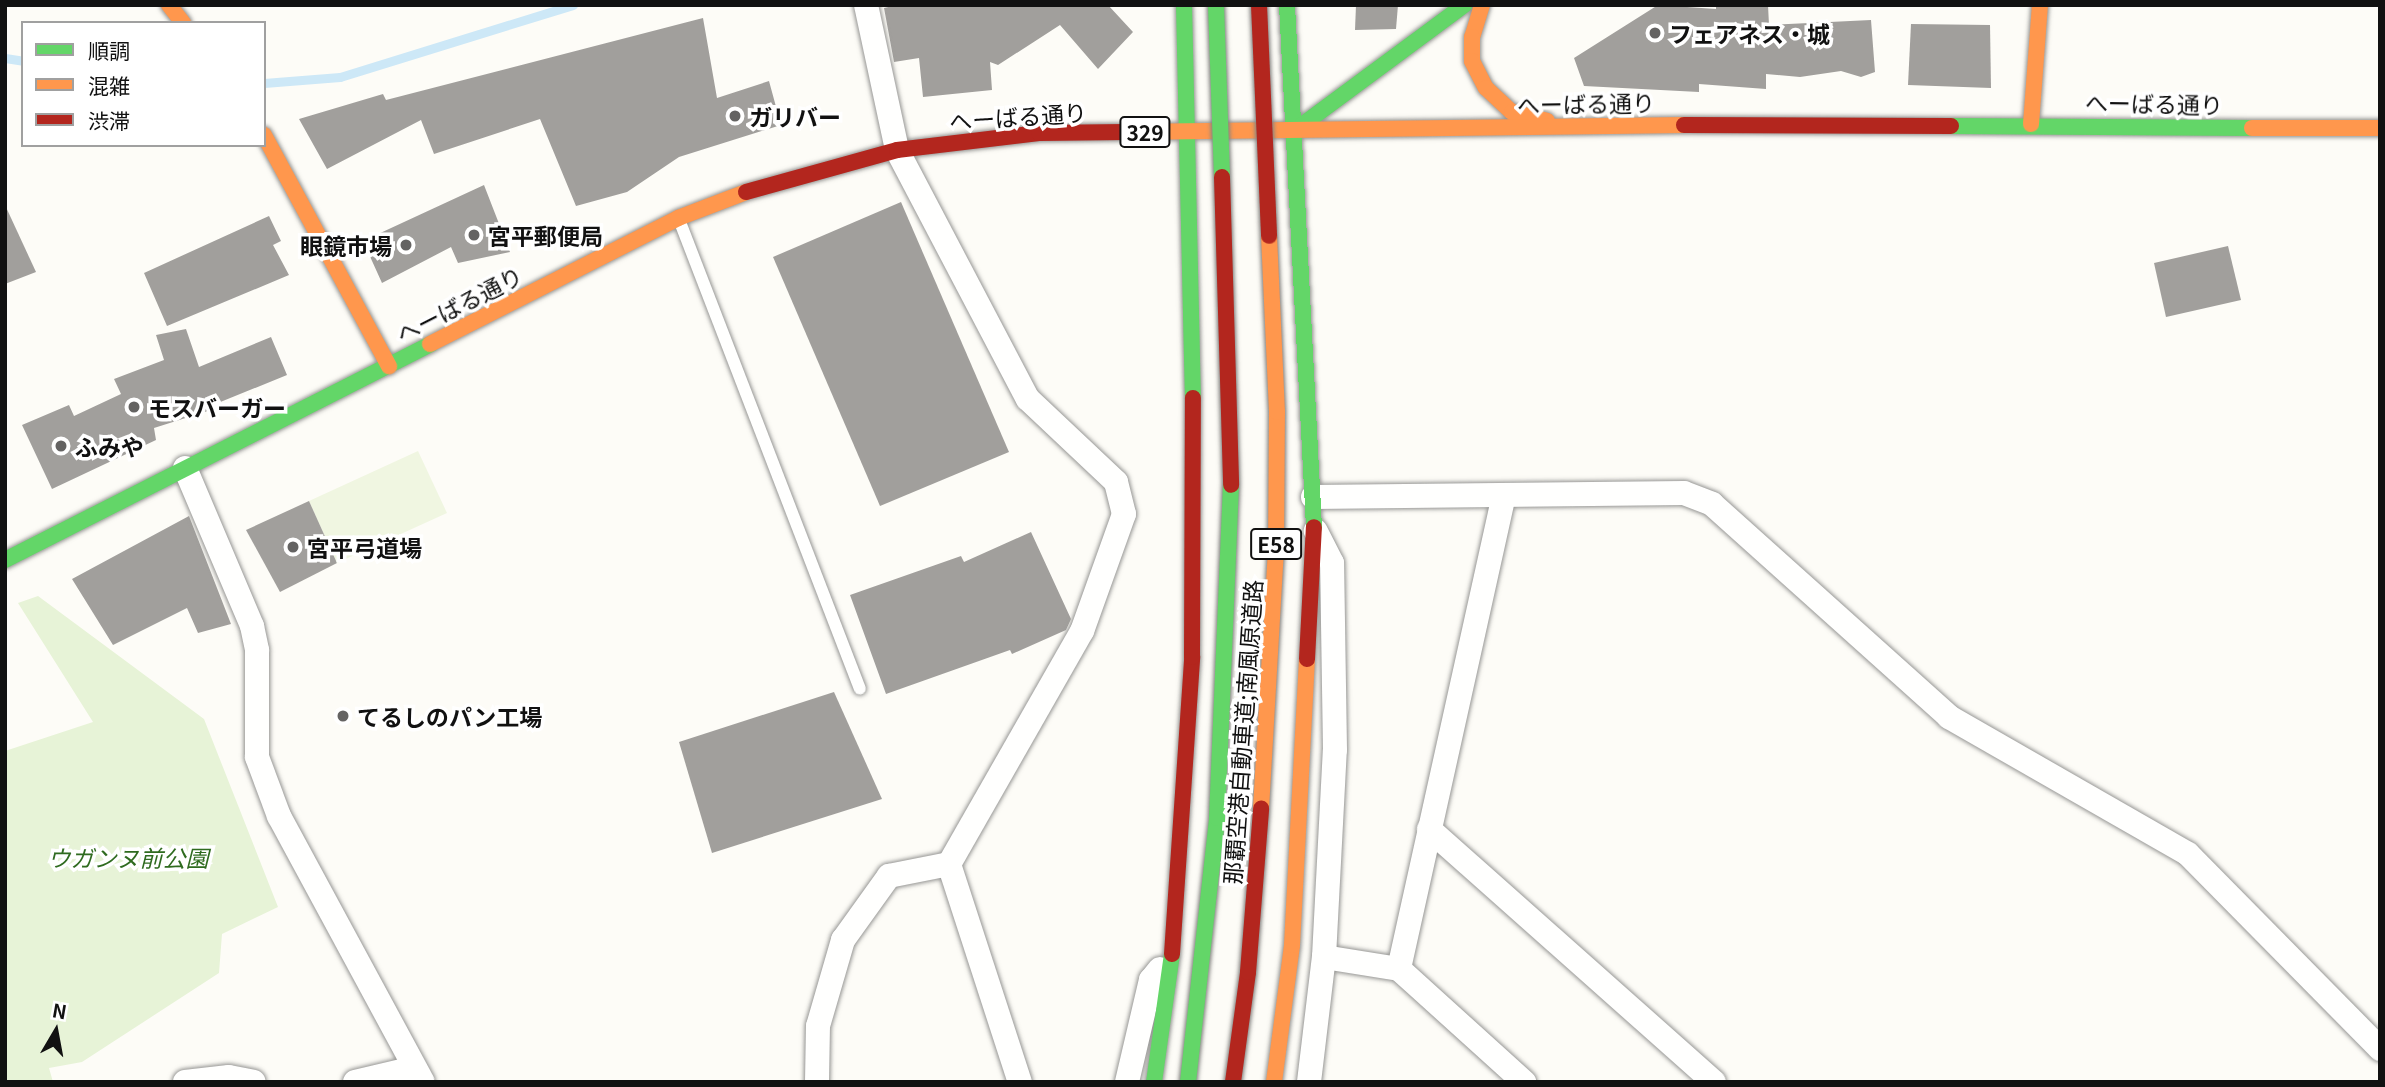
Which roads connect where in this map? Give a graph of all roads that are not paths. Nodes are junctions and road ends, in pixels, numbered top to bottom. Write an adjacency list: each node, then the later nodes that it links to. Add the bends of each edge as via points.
1 (169, 5): 10 (main road)
2 (866, 5): 17 (street)
3 (1184, 5): 15 (main road)
4 (1216, 5): 40 (main road, 那覇空港自動車道;南風原道路 / E58, bridge, via 1231,552 1217,818)
5 (1259, 5): 41 (main road, 那覇空港自動車道;南風原道路 / E58, bridge, via 1277,412 1276,552 1256,879)
6 (1287, 5): 14 (main road)
7 (1464, 5): 14 (main road)
8 (1482, 5): 12 (main road, via 1472,37 1472,61 1486,88 1512,112)
9 (2040, 5): 11 (main road)
10 (181, 21)
11 (2031, 124): 12 (main road, へーばる通り / 329); 13 (main road, へーばる通り / 329)
12 (1564, 125): 14 (main road, へーばる通り / 329)
13 (2380, 128)
14 (1294, 131): 15 (main road, へーばる通り / 329); 22 (main road)
15 (1189, 133): 17 (main road, へーばる通り / 329, via 1040,133); 28 (main road, via 1192,657)
16 (267, 139): 19 (main road)
17 (897, 150): 18 (main road, へーばる通り / 329, via 775,180); 27 (street, via 1028,399 1116,482 1124,514 1082,631)
18 (678, 218): 19 (main road, へーばる通り / 329); 25 (lane)
19 (388, 366): 20 (main road, へーばる通り / 329)
20 (185, 468): 24 (main road, へーばる通り / 329); 32 (street, via 252,626 257,650 257,757 279,816)
21 (1504, 495): 22 (street); 26 (street); 31 (street, via 1684,494 1712,504 1948,718 2188,854)
22 (1313, 497): 23 (main road)
23 (1314, 527): 29 (street, via 1332,563 1335,750); 42 (main road, via 1292,945)
24 (5, 561)
25 (860, 689)
26 (1429, 829): 30 (street); 45 (street)
27 (949, 864): 36 (street, via 889,876 844,940 818,1027); 37 (street)
28 (1172, 954): 38 (street, via 1150,980); 39 (main road)
29 (1324, 957): 30 (street); 43 (street)
30 (1399, 969): 44 (street)
31 (2380, 1049)
32 (418, 1075): 35 (street)
33 (185, 1082): 34 (street, via 229,1077)
34 (254, 1082)
35 (355, 1082)
36 (817, 1082)
37 (1020, 1082)
38 (1127, 1082)
39 (1154, 1082)
40 (1188, 1082)
41 (1233, 1082)
42 (1274, 1082)
43 (1309, 1082)
44 (1524, 1082)
45 (1714, 1082)

